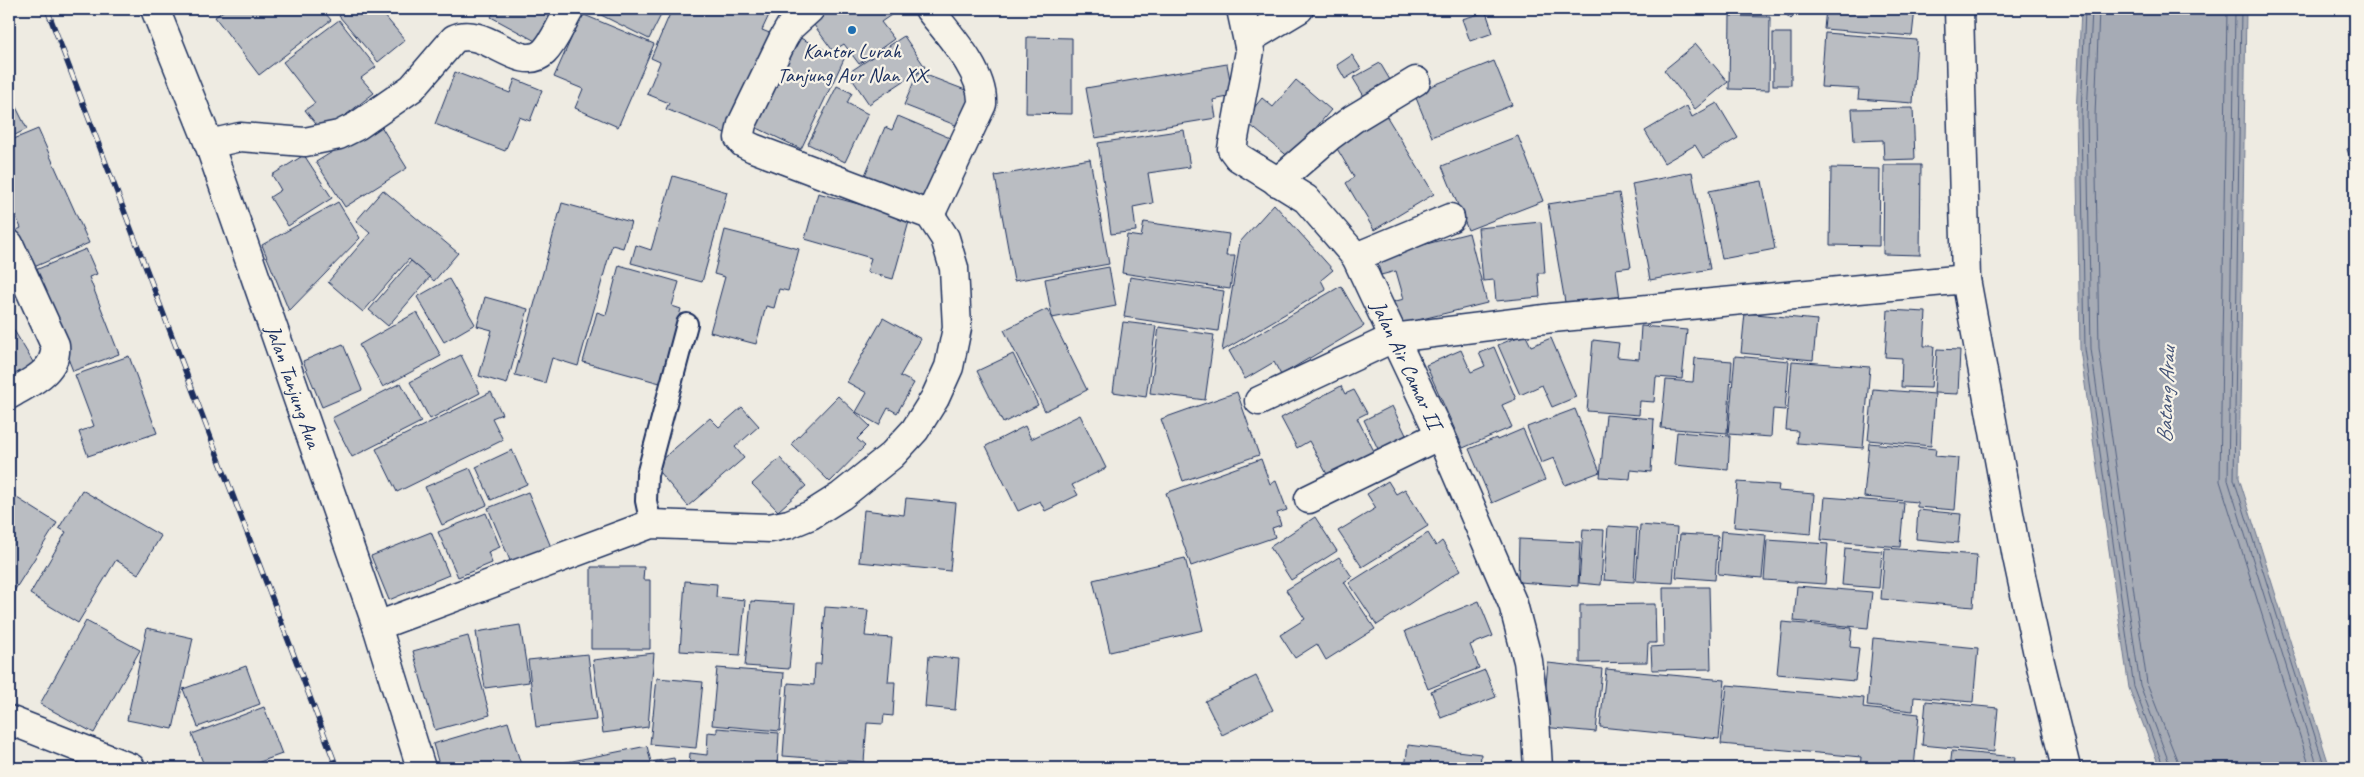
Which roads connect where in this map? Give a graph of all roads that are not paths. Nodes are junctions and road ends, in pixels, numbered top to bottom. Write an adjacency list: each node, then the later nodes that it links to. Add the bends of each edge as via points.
1 (155, 9): 10 (street, Jalan Tanjung Aua)
2 (570, 9): 10 (street, via 546,51 533,58 519,57 475,36 454,39 412,88 339,135 305,142 240,137)
3 (810, 9): 12 (street, via 790,27 783,39 742,124 739,138 753,148)
4 (929, 9): 12 (street, via 978,78 982,95 982,104)
5 (1241, 9): 8 (street, Jalan Air Camar II)
6 (1298, 9): 8 (street)
7 (1959, 9): 16 (street)
8 (1249, 39): 11 (street, Jalan Air Camar II, via 1249,60 1232,149 1238,158)
9 (1416, 81): 11 (street, via 1345,124)
10 (209, 144): 24 (street, Jalan Tanjung Aua)
11 (1277, 182): 15 (street, Jalan Air Camar II, via 1306,199)
12 (930, 215): 23 (street, via 945,238 954,268 957,328 950,367 915,430 892,455 841,496 811,515 789,524 747,528)
13 (1450, 218): 15 (street)
14 (9, 244): 19 (street, via 56,352 46,372)
15 (1356, 257): 18 (street, Jalan Air Camar II)
16 (1966, 279): 18 (street, via 1552,318); 29 (street, via 2017,557)
17 (687, 324): 23 (lane, via 647,475 646,501)
18 (1393, 338): 20 (street); 21 (street, Jalan Air Camar II)
19 (9, 395)
20 (1259, 401)
21 (1440, 435): 22 (street); 28 (street, Jalan Air Camar II, via 1522,633 1532,688)
22 (1310, 499)
23 (651, 524): 24 (street)
24 (377, 626): 27 (street, Jalan Tanjung Aua)
25 (9, 720): 26 (street)
26 (131, 768)
27 (420, 768)
28 (1538, 768)
29 (2066, 768)

